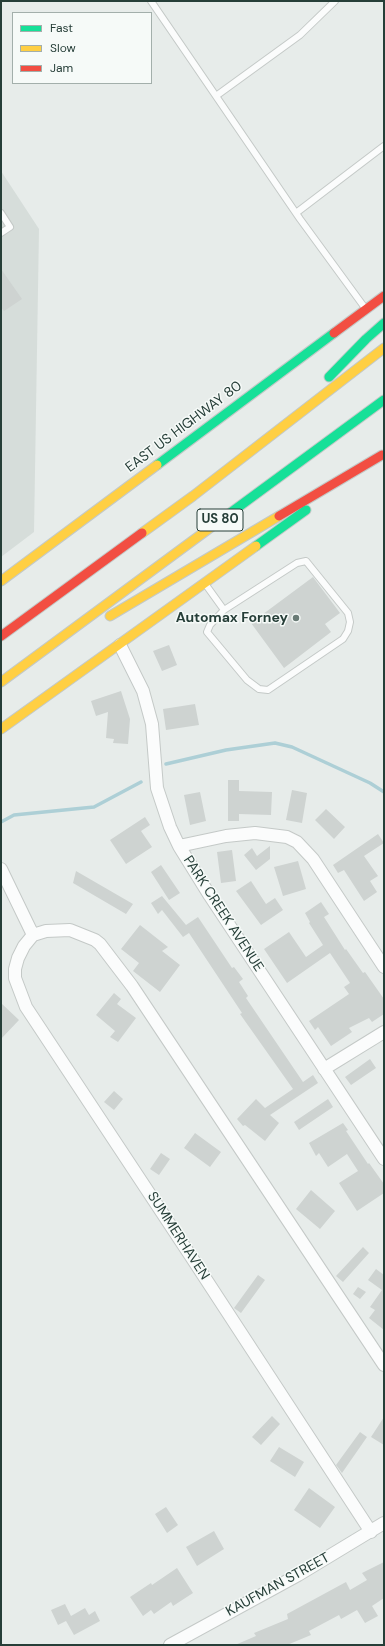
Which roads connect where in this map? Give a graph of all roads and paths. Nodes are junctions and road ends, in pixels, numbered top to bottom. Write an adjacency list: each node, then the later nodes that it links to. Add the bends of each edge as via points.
1 (151, 1): 3 (lane)
2 (335, 1): 3 (lane, via 300,35)
3 (216, 96): 6 (lane)
4 (384, 146): 6 (lane)
5 (1, 212): 7 (lane, via 10,227)
6 (296, 213): 9 (lane)
7 (1, 233)
8 (384, 296): 9 (main road, EAST US HIGHWAY 80)
9 (366, 309): 15 (main road, EAST US HIGHWAY 80)
10 (384, 323): 13 (main road)
11 (384, 348): 13 (main road, US 80)
12 (384, 400): 19 (main road, US 80)
13 (277, 431): 18 (main road, US 80, via 193,496)
14 (383, 454): 16 (main road); 19 (main road, via 100,622)
15 (1, 581)
16 (205, 584): 17 (lane); 20 (main road)
17 (224, 610): 17 (lane, via 207,632 247,680 258,689 268,690 343,639 350,622 348,613 306,561 297,563)
18 (1, 636)
19 (56, 641): 21 (main road, US 80)
20 (120, 646): 22 (main road); 23 (street, PARK CREEK AVENUE, via 145,698 152,724 157,788)
21 (1, 682)
22 (1, 729)
23 (179, 846): 27 (street, via 255,833 287,837 297,842 313,859); 29 (street, PARK CREEK AVENUE)
24 (1, 869): 25 (street)
25 (5, 890): 26 (street)
26 (33, 935): 31 (street, via 46,931 70,930 100,944 137,993); 33 (street, SUMMERHAVEN, via 24,946 15,969 15,978 26,1007)
27 (384, 967)
28 (384, 1032): 29 (street)
29 (324, 1069): 30 (street, PARK CREEK AVENUE)
30 (384, 1159)
31 (384, 1365)
32 (384, 1523): 33 (street, KAUFMAN STREET)
33 (370, 1532): 34 (street, KAUFMAN STREET, via 298,1575)
34 (170, 1645)

